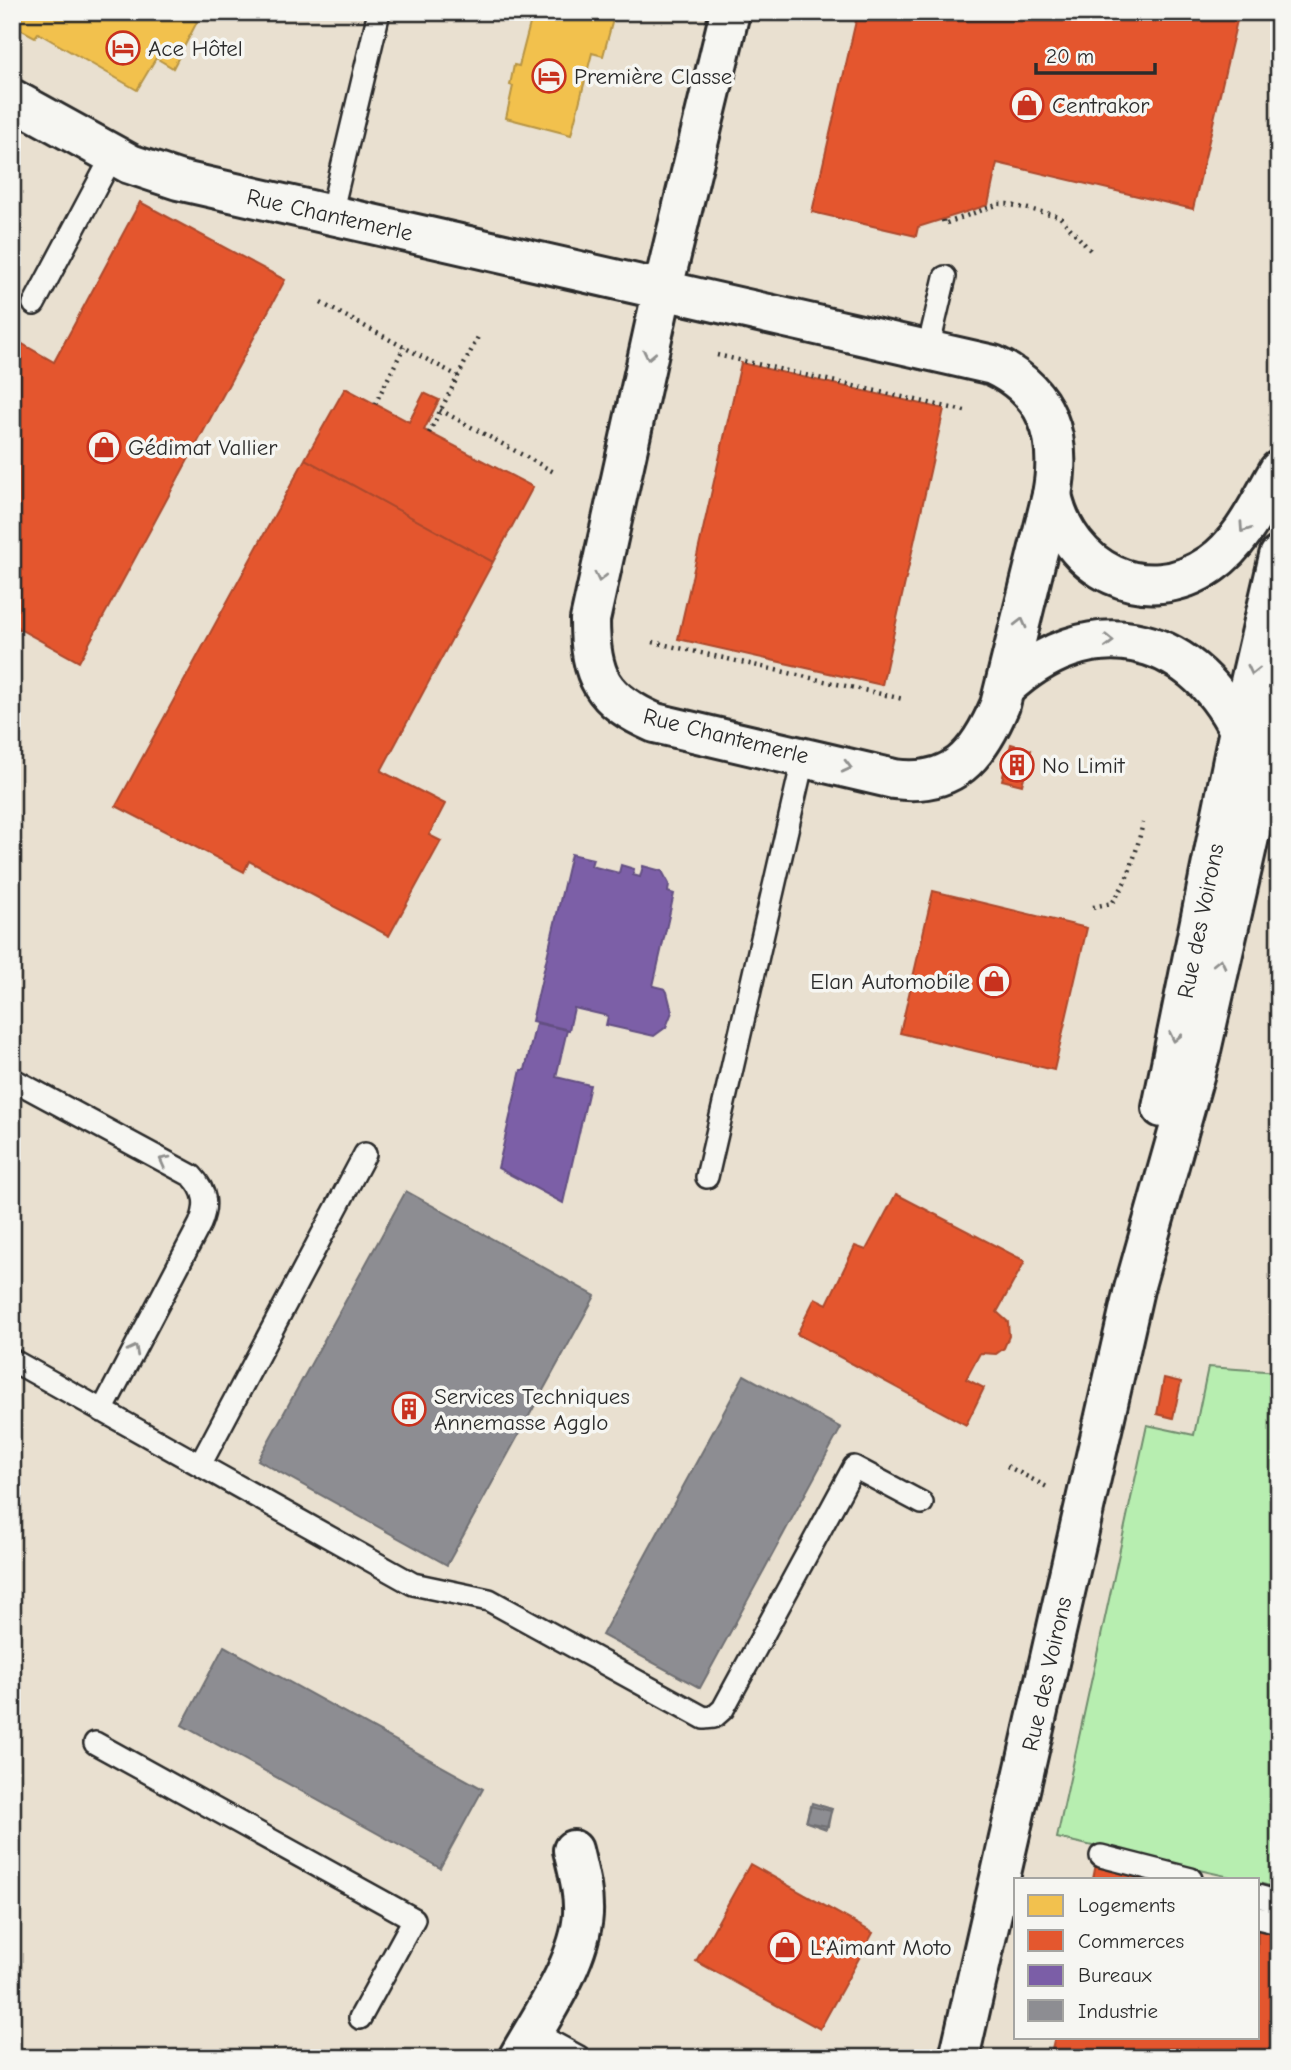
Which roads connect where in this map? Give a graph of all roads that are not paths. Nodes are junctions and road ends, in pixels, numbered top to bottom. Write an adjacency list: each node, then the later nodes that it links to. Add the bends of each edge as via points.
1 (379, 12): 5 (lane)
2 (730, 12): 7 (street, Rue Chantemerle)
3 (12, 99): 4 (street, Rue Chantemerle)
4 (113, 155): 5 (street, Rue Chantemerle, via 178,180); 8 (lane)
5 (331, 214): 7 (street, Rue Chantemerle)
6 (944, 277): 9 (lane)
7 (663, 288): 9 (street, Rue Chantemerle); 16 (street, Rue Chantemerle, one-way to 16, via 590,620 593,664 612,697 655,723)
8 (34, 304)
9 (928, 349): 11 (street, Rue Chantemerle, via 993,365 1021,380 1034,394 1054,438)
10 (1279, 470): 11 (street, Rue Chantemerle, one-way to 11, via 1231,547 1191,576 1158,583 1125,580 1081,555 1062,527)
11 (1052, 495): 13 (street, Rue Chantemerle, one-way to 11)
12 (1279, 556): 15 (street, Rue des Voirons, one-way to 15)
13 (1005, 688): 15 (street, Rue Chantemerle, one-way to 15, via 1054,652 1093,641 1134,643 1173,656 1194,670 1220,697); 16 (street, Rue Chantemerle, one-way to 13, via 894,779 939,778 962,765 984,738)
14 (1279, 704): 20 (street, Rue des Voirons, one-way to 14, via 1200,1055)
15 (1239, 730): 20 (street, Rue des Voirons, one-way to 20, via 1172,1052)
16 (804, 756): 19 (lane)
17 (12, 1080): 22 (lane, one-way to 17, via 200,1224 204,1191 192,1176)
18 (365, 1154): 23 (lane)
19 (708, 1177)
20 (1134, 1289): 36 (street, Rue des Voirons)
21 (12, 1360): 22 (lane)
22 (102, 1411): 23 (lane)
23 (200, 1465): 24 (lane, via 413,1584 489,1600 709,1718 723,1709 854,1467)
24 (922, 1503)
25 (94, 1743): 33 (lane, via 414,1919)
26 (573, 1850): 34 (street, via 582,1885 583,1916 564,1976)
27 (1101, 1856): 28 (lane)
28 (1187, 1878)
29 (1260, 1897): 30 (lane)
30 (1279, 1902)
31 (1260, 1918): 32 (lane)
32 (1279, 1923)
33 (360, 2018)
34 (526, 2045): 35 (lane)
35 (579, 2057)
36 (959, 2058)

